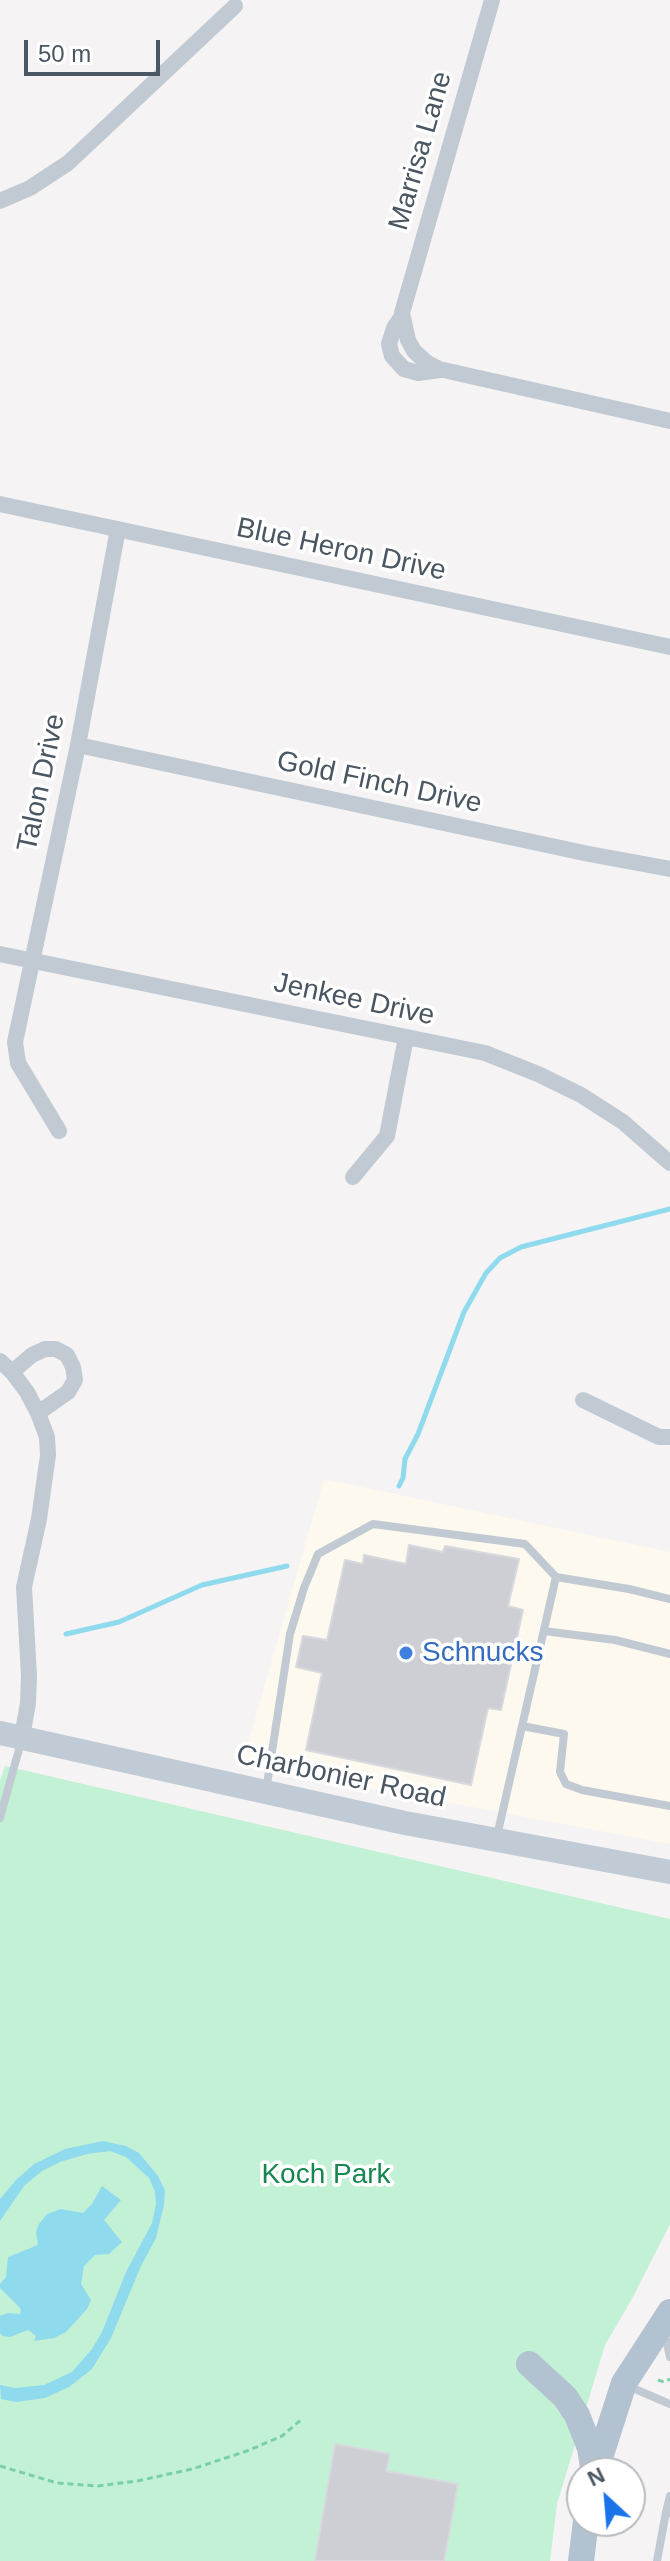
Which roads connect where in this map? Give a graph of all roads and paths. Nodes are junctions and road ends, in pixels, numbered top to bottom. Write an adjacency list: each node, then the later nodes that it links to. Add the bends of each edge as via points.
1 (492, 0): 4 (street, Marrisa Lane, via 402,316 404,328 414,351 440,370)
2 (235, 6): 3 (street, via 68,163)
3 (0, 201)
4 (670, 421)
5 (0, 504): 6 (street, Blue Heron Drive)
6 (118, 529): 7 (street, Blue Heron Drive); 8 (street, Talon Drive)
7 (670, 647)
8 (78, 745): 9 (street, Gold Finch Drive); 11 (street, Talon Drive)
9 (670, 869)
10 (0, 954): 11 (street, Jenkee Drive)
11 (32, 961): 12 (street, Jenkee Drive); 13 (street, Talon Drive, via 15,1042 18,1063)
12 (406, 1037): 14 (street, Jenkee Drive, via 485,1053 538,1074 623,1122); 15 (street, via 387,1136)
13 (59, 1131)
14 (670, 1161)
15 (353, 1177)
16 (6, 1366): 18 (street); 18 (street, via 45,1349 67,1355 75,1380 68,1392)
17 (583, 1400): 19 (street, via 659,1437)
18 (38, 1413): 25 (street, via 48,1455 24,1587 28,1703)
19 (670, 1437)
20 (556, 1577): 21 (lane); 22 (lane); 26 (lane, via 525,1544 373,1524 318,1554 290,1634)
21 (670, 1599)
22 (544, 1631): 23 (lane); 24 (lane)
23 (670, 1654)
24 (522, 1726): 27 (lane, via 564,1734 560,1772 566,1784); 29 (lane)
25 (11, 1735): 26 (main road, Charbonier Road); 28 (lane)
26 (266, 1791): 29 (main road, Charbonier Road)
27 (670, 1806)
28 (0, 1818)
29 (496, 1840): 30 (main road, Charbonier Road)
30 (670, 1872)
31 (666, 2318): 32 (lane); 36 (main road)
32 (670, 2357)
33 (529, 2364): 39 (main road, via 565,2397)
34 (670, 2379): 35 (path)
35 (658, 2380)
36 (624, 2383): 37 (lane); 40 (main road)
37 (670, 2404)
38 (302, 2419): 41 (path, via 282,2436 247,2451 137,2481 98,2486 57,2483)
39 (592, 2457)
40 (600, 2457)
41 (0, 2466)
42 (670, 2496): 43 (lane)
43 (668, 2512): 46 (lane)
44 (584, 2537): 45 (main road)
45 (581, 2561)
46 (657, 2561)

